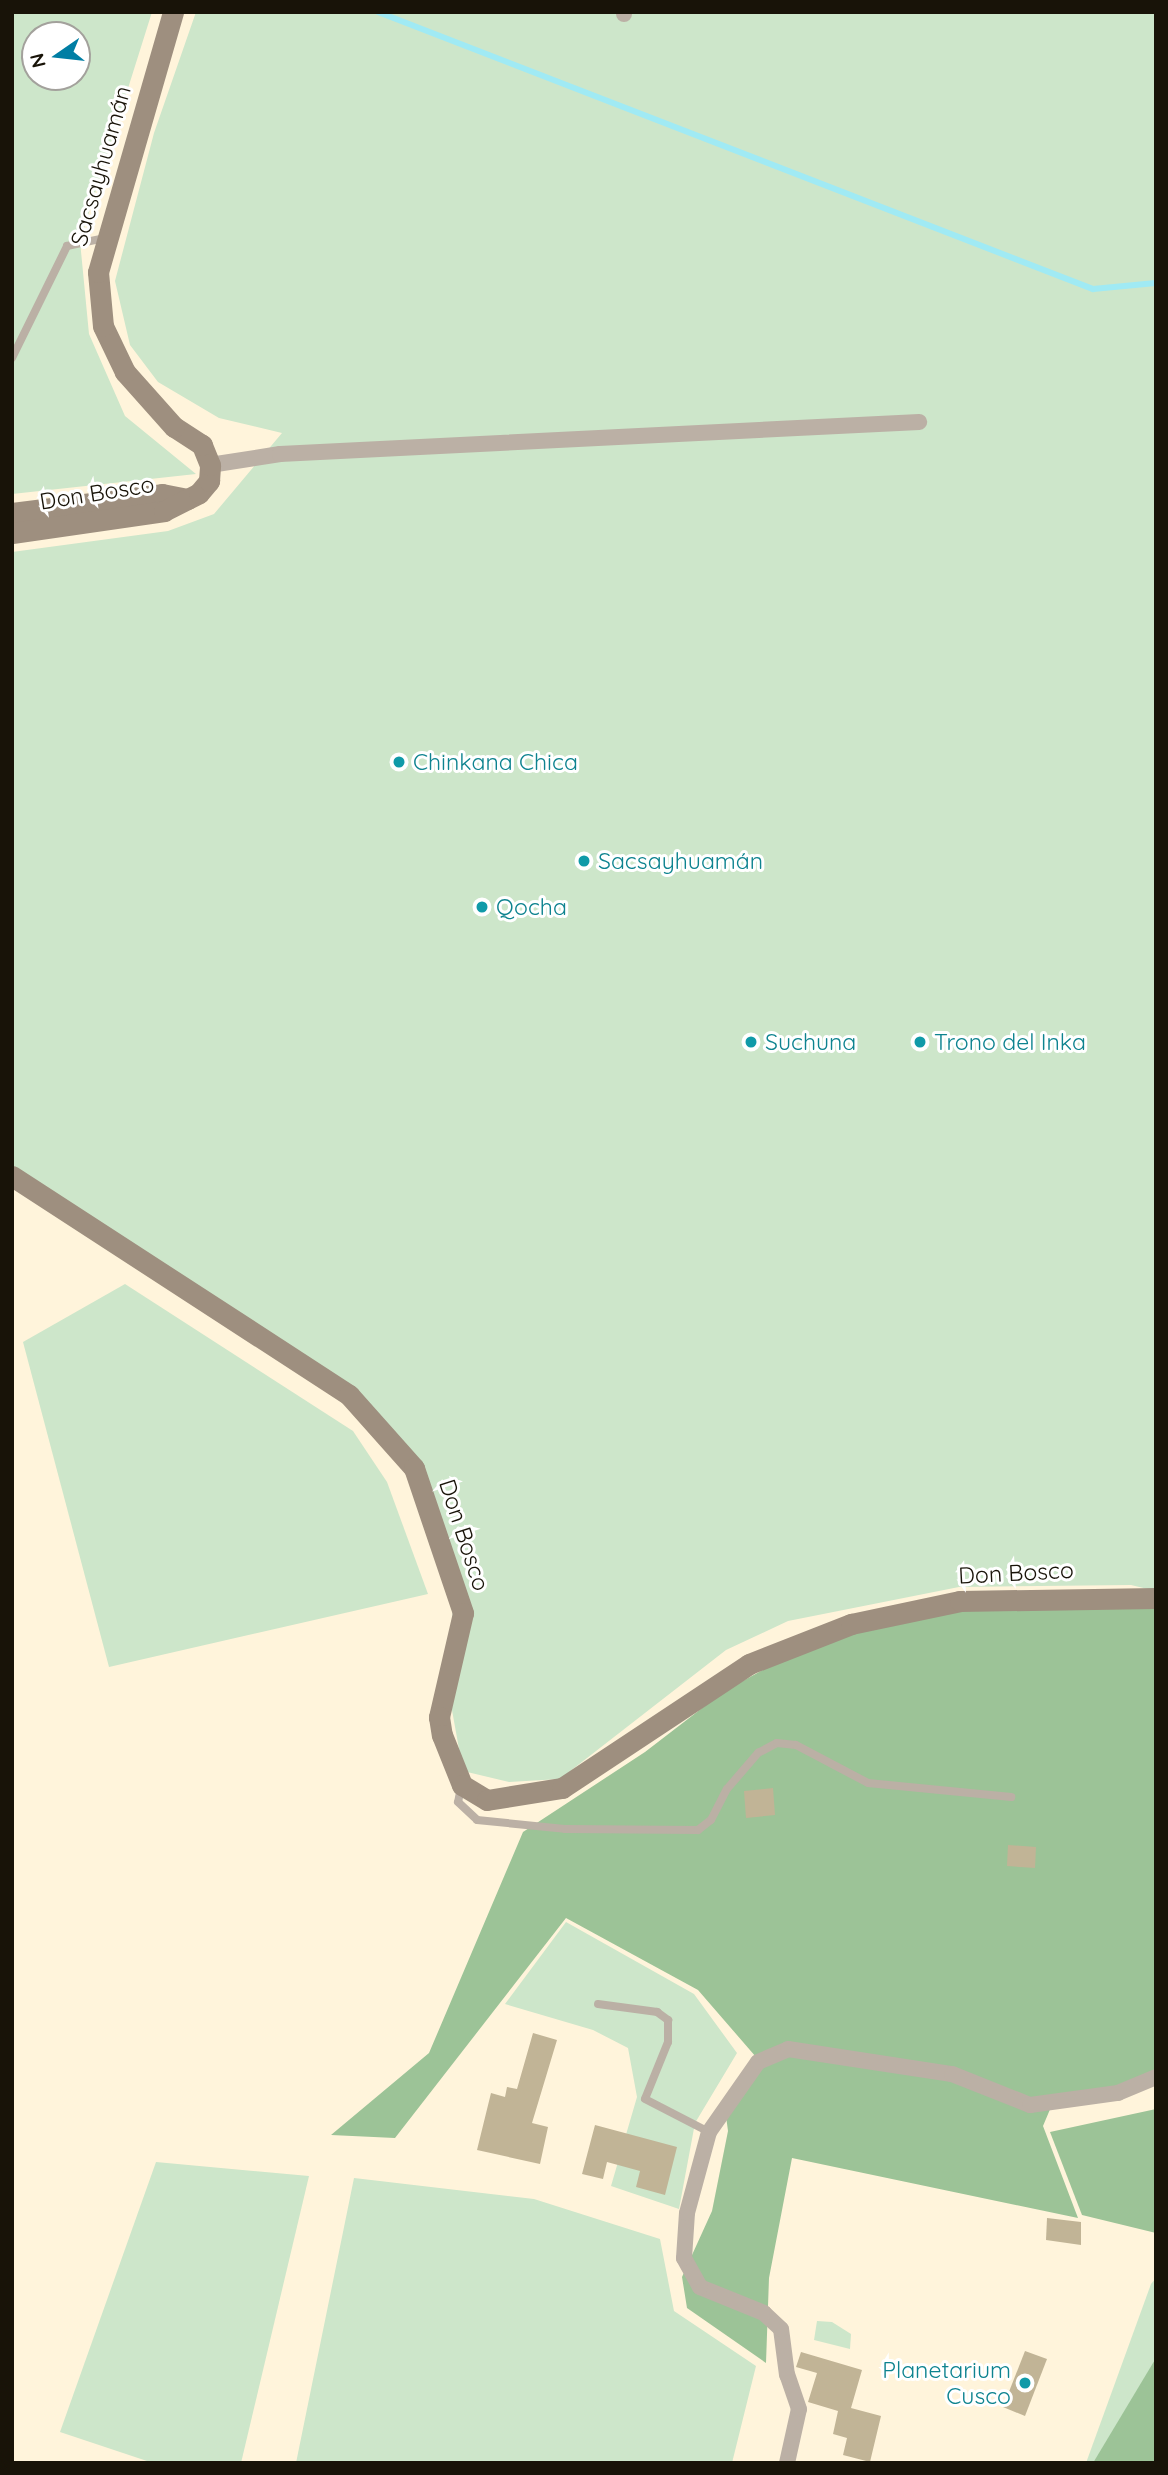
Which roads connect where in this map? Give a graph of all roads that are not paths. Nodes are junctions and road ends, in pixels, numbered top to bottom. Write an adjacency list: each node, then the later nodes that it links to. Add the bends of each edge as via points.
1 (173, 12): 2 (street, Sacsayhuamán)
2 (104, 238): 3 (lane, via 67,246); 5 (street, Sacsayhuamán, via 98,272 103,326 125,372 174,427 202,445)
3 (12, 358)
4 (919, 422): 5 (street, via 280,454)
5 (210, 465): 6 (street, Don Bosco, via 208,481)
6 (188, 499): 7 (street, Don Bosco, via 162,494); 8 (street, Don Bosco, via 164,511)
7 (12, 513)
8 (12, 533)
9 (12, 1176): 11 (street, Don Bosco, via 349,1395 414,1468 463,1613 439,1717)
10 (1156, 1598): 11 (street, Don Bosco, via 960,1601 851,1624 749,1664 562,1788 487,1800)
11 (462, 1785): 12 (lane, via 458,1802 477,1820 565,1829 698,1830 711,1821 726,1789 758,1753 777,1743 796,1745 868,1783)
12 (1011, 1797)
13 (598, 2004): 15 (lane, via 657,2012 668,2020 668,2042 645,2099)
14 (1156, 2077): 15 (street, via 1118,2093 1030,2105 952,2074 788,2049 758,2062)
15 (709, 2132): 16 (street, via 687,2213 684,2258 700,2287 764,2313 781,2329 787,2375 799,2409)
16 (787, 2463)

